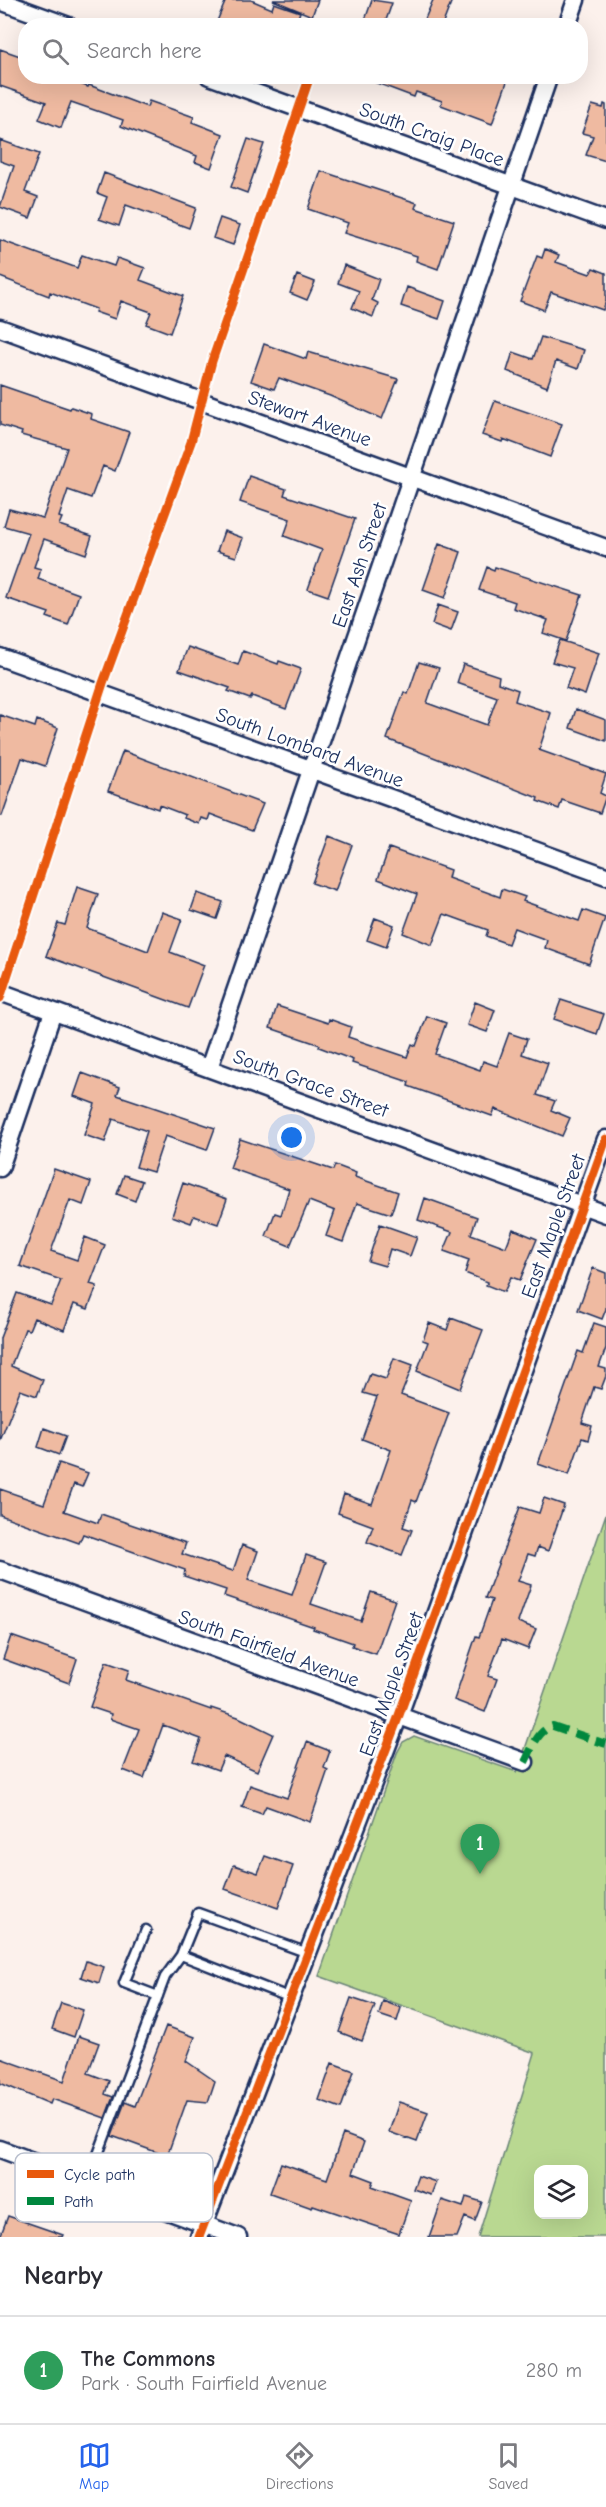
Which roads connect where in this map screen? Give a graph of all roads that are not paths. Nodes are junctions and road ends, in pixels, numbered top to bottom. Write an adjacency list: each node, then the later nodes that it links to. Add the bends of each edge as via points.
1 (576, 0): 4 (street)
2 (0, 1): 3 (street)
3 (47, 18)
4 (570, 18)
5 (231, 84): 7 (street, South Craig Place)
6 (546, 84): 7 (street, East Ash Street)
7 (511, 185): 8 (street, South Craig Place); 10 (street, East Ash Street)
8 (606, 220)
9 (0, 328): 10 (street, Stewart Avenue)
10 (411, 477): 11 (street, Stewart Avenue); 13 (street, East Ash Street)
11 (606, 548)
12 (0, 657): 13 (street, South Lombard Avenue)
13 (310, 769): 14 (street, South Lombard Avenue); 17 (street, East Ash Street)
14 (606, 876)
15 (0, 993): 16 (street, South Grace Street)
16 (53, 1012): 17 (street, South Grace Street); 19 (street)
17 (209, 1068): 20 (street, South Grace Street)
18 (606, 1139): 20 (street, East Maple Street)
19 (0, 1168)
20 (583, 1206): 21 (street, South Grace Street); 23 (street, East Maple Street)
21 (606, 1214)
22 (0, 1570): 23 (street, South Fairfield Avenue)
23 (398, 1718): 24 (street, South Fairfield Avenue); 26 (street, East Maple Street)
24 (525, 1762)
25 (146, 1930): 28 (lane, via 124,1983)
26 (309, 1953): 27 (lane, via 198,1912); 29 (street, East Maple Street)
27 (181, 1955): 28 (lane, via 165,1977); 29 (lane)
28 (158, 1996): 31 (lane)
29 (291, 1999): 33 (street, East Maple Street)
30 (0, 2149): 32 (street)
31 (99, 2153)
32 (15, 2154)
33 (213, 2202)
34 (181, 2222): 35 (street)
35 (202, 2231): 36 (street)
36 (238, 2237)

